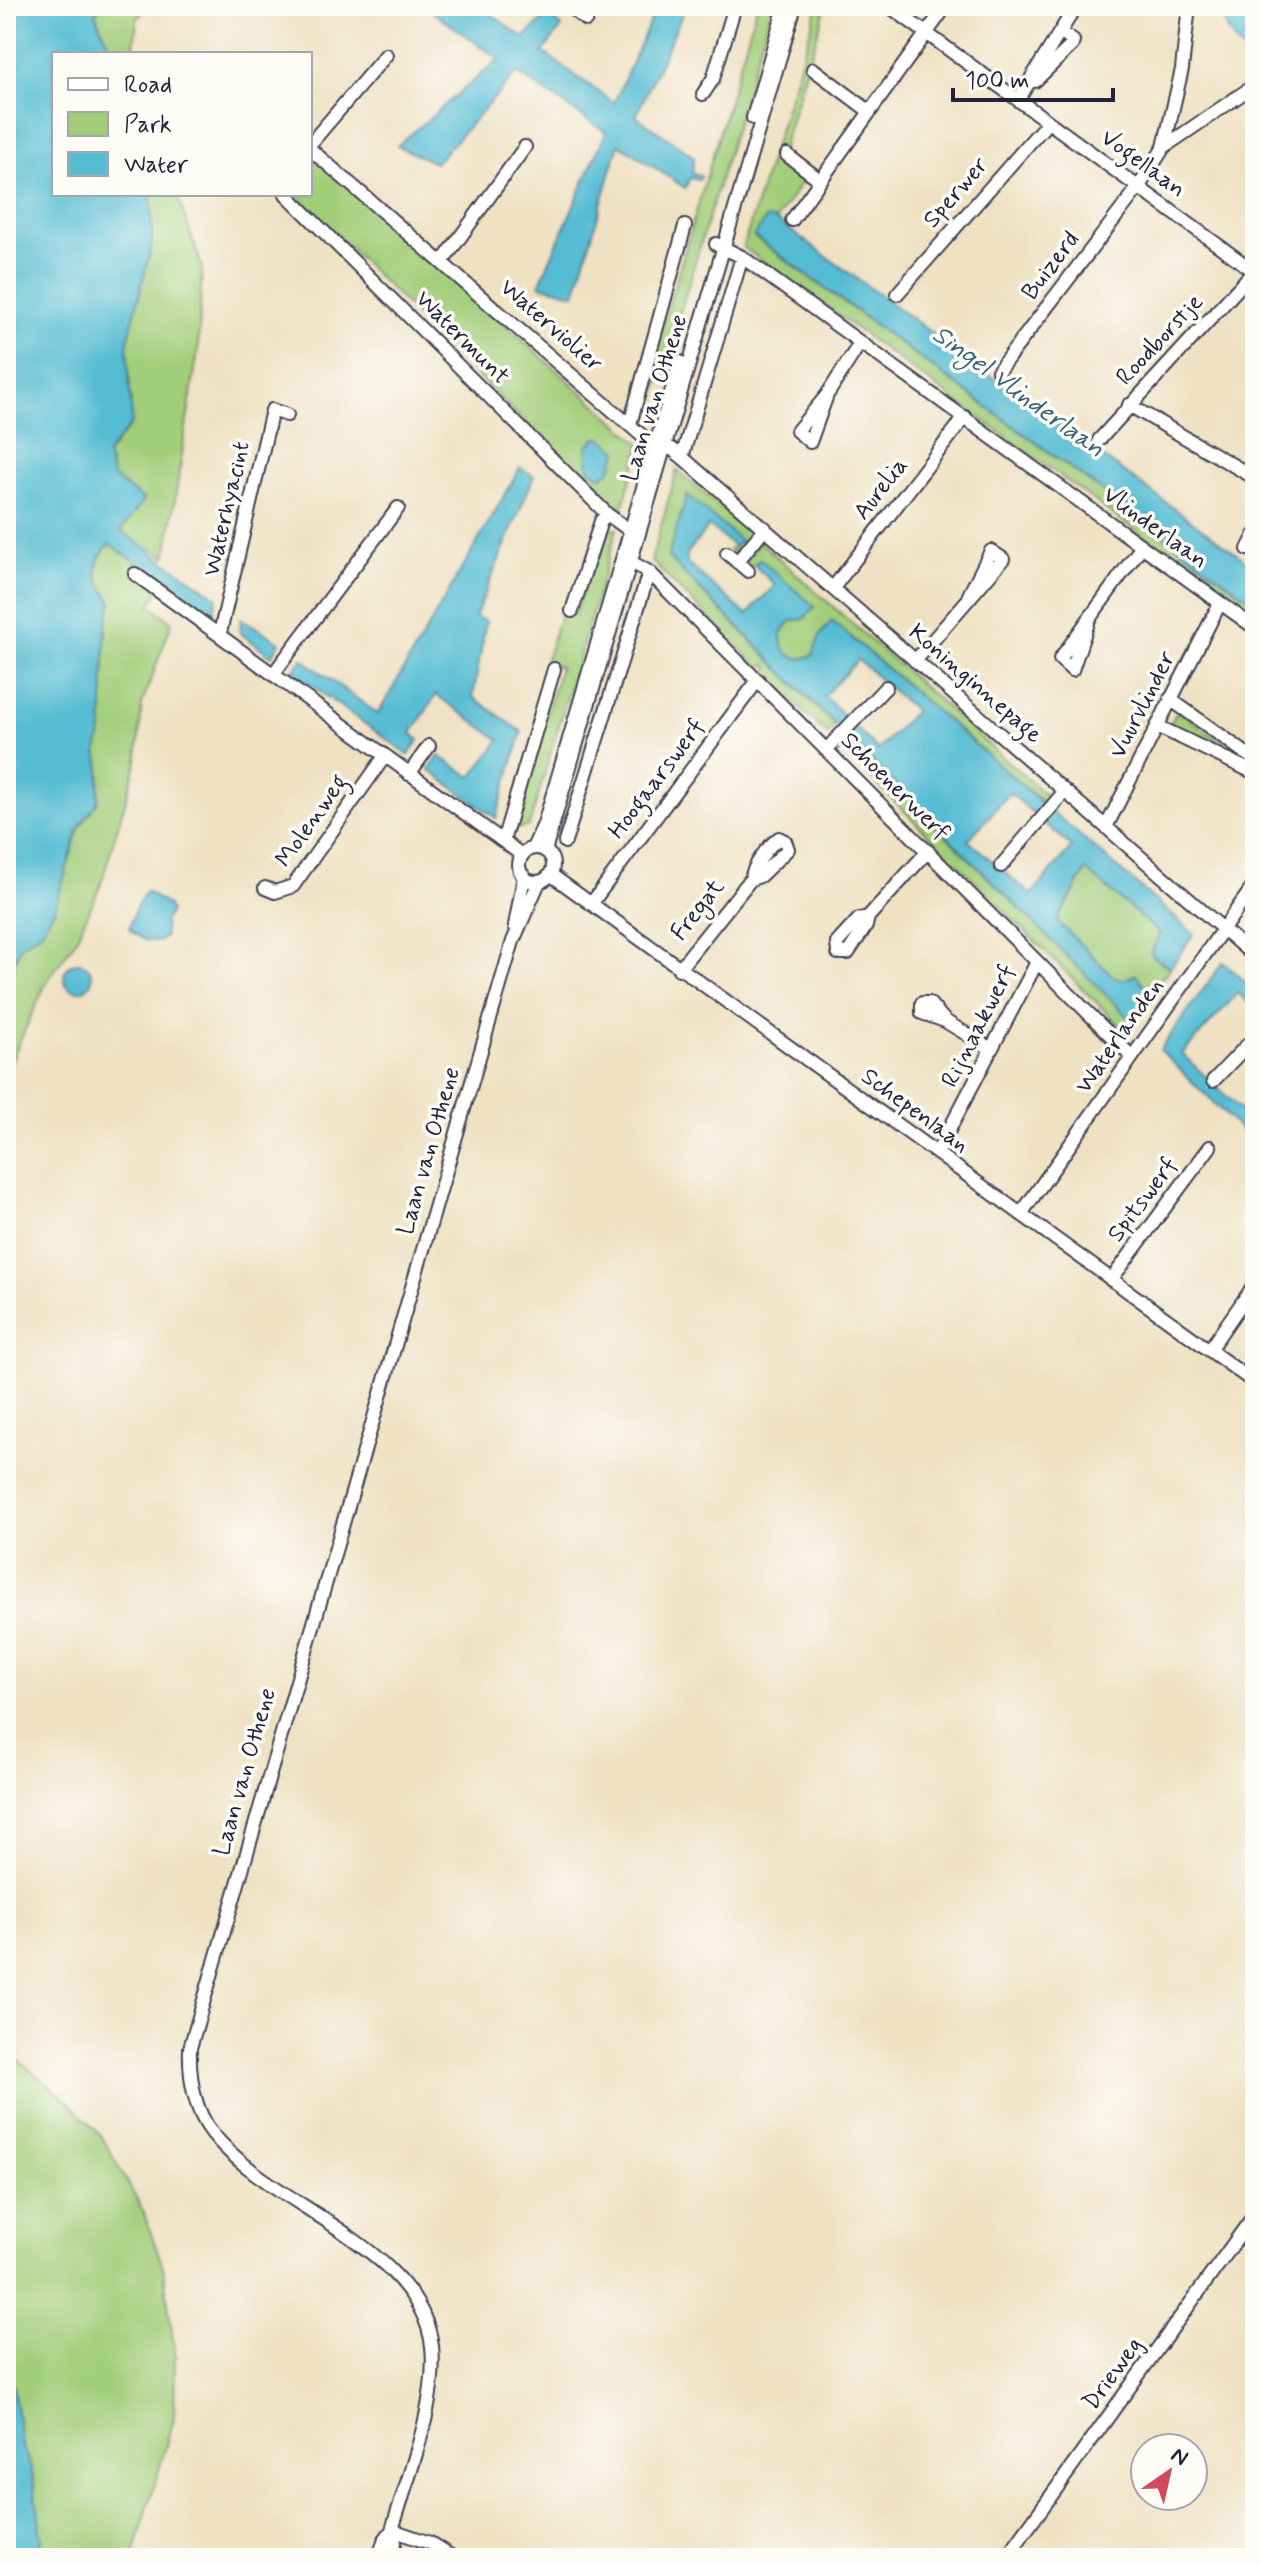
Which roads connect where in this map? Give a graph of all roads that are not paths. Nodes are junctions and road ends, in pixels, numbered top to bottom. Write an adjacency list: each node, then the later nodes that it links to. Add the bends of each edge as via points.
1 (569, 6): 9 (street)
2 (735, 6): 14 (street, via 713,79)
3 (785, 6): 28 (street, Laan van Othene)
4 (795, 6): 28 (street, Laan van Othene)
5 (889, 6): 10 (street, Vogellaan)
6 (946, 6): 10 (street)
7 (1076, 6): 15 (street, via 1054,54)
8 (1189, 6): 20 (street, via 1182,69)
9 (586, 20)
10 (926, 34): 15 (street, Vogellaan); 16 (street)
11 (386, 55): 18 (street, Waterviolier)
12 (813, 69): 16 (street)
13 (1255, 85): 20 (street)
14 (703, 94)
15 (1021, 96): 17 (street, Vogellaan)
16 (869, 111): 23 (street)
17 (1048, 122): 24 (street, Vogellaan); 33 (street, Sperwer)
18 (312, 145)
19 (525, 147): 31 (street)
20 (1164, 147): 24 (street, Buizerd)
21 (312, 149): 31 (street, Waterviolier)
22 (787, 155): 23 (street)
23 (820, 180): 26 (street)
24 (1138, 188): 32 (street, Vogellaan); 35 (street, Buizerd)
25 (288, 196): 46 (street, Watermunt)
26 (792, 220)
27 (685, 226): 40 (street)
28 (720, 245): 30 (street, Vlinderlaan); 42 (street, Laan van Othene)
29 (1255, 253): 32 (street, Roodborstje)
30 (742, 257): 34 (street, Vlinderlaan); 43 (street, Laan van Othene)
31 (443, 261): 40 (street, Waterviolier)
32 (1252, 269): 37 (street, Roodborstje)
33 (897, 294)
34 (860, 343): 36 (street); 39 (street, Vlinderlaan)
35 (998, 371)
36 (827, 395)
37 (1129, 405): 41 (street, Roodborstje); 44 (street)
38 (287, 415): 62 (street, Waterhyacint, via 272,410)
39 (965, 417): 50 (street, Vlinderlaan); 56 (street, Aurelia)
40 (630, 424): 42 (street, Waterviolier)
41 (1099, 440)
42 (660, 444): 43 (street, Koninginnepage); 48 (street, Laan van Othene)
43 (682, 457): 47 (street, Koninginnepage)
44 (1255, 478)
45 (398, 508): 65 (street)
46 (607, 514): 48 (street, Watermunt); 59 (street)
47 (765, 528): 53 (street, via 732,558); 56 (street, Koninginnepage)
48 (634, 533): 52 (street, Laan van Othene)
49 (1255, 535): 51 (street)
50 (1142, 546): 58 (street, Vlinderlaan); 60 (street)
51 (1248, 549)
52 (625, 559): 54 (street, Schoenerwerf); 77 (street, Laan van Othene)
53 (748, 571)
54 (649, 572): 66 (street, Schoenerwerf); 78 (street)
55 (135, 574): 62 (street)
56 (833, 588): 63 (street, Koninginnepage)
57 (969, 595): 63 (street)
58 (1220, 603): 61 (street, Vlinderlaan); 68 (street, Vuurvlinder)
59 (572, 611)
60 (1088, 623)
61 (1255, 628)
62 (220, 633): 65 (street)
63 (915, 661): 76 (street, Koninginnepage)
64 (554, 669): 80 (street)
65 (274, 673): 72 (street)
66 (758, 680): 71 (street, Schoenerwerf); 90 (street, Hoogaarswerf)
67 (886, 687): 71 (street)
68 (1170, 699): 69 (street, Vuurvlinder); 73 (street)
69 (1157, 726): 74 (street); 79 (street, Vuurvlinder)
70 (429, 746): 75 (street)
71 (826, 750): 83 (street, Schoenerwerf)
72 (385, 756): 75 (street); 89 (street, Molenweg, via 293,886 275,892)
73 (1255, 760)
74 (1255, 773)
75 (409, 774): 80 (street)
76 (1065, 791): 79 (street, Koninginnepage); 84 (street)
77 (555, 801): 78 (street); 82 (street, Laan van Othene)
78 (576, 807): 81 (street)
79 (1106, 827): 92 (street, Koninginnepage)
80 (503, 841): 82 (street)
81 (565, 842)
82 (534, 851): 85 (street, Laan van Othene, via 519,867); 86 (street, via 552,861)
83 (928, 851): 91 (street); 95 (street, Schoenerwerf)
84 (1001, 866)
85 (524, 876): 86 (street, Schepenlaan); 93 (street, Laan van Othene)
86 (544, 878): 90 (street, Schepenlaan); 93 (street, Laan van Othene)
87 (751, 879): 96 (street, Fregat)
88 (1255, 884): 92 (street, Waterlanden)
89 (265, 888)
90 (591, 904): 96 (street, Schepenlaan)
91 (868, 917)
92 (1223, 929): 94 (street, Koninginnepage); 100 (street, Waterlanden)
93 (513, 941): 110 (street, Laan van Othene, via 190,2048 192,2085 211,2133 375,2257 403,2283 424,2316 432,2343 430,2392)
94 (1255, 957)
95 (1037, 962): 99 (street, Rijnaakwerf); 100 (street, Schoenerwerf)
96 (679, 969): 103 (street, Schepenlaan)
97 (945, 1021): 99 (street)
98 (1255, 1037): 101 (street)
99 (991, 1049): 103 (street, Rijnaakwerf)
100 (1132, 1057): 104 (street, Waterlanden)
101 (1213, 1081)
102 (1210, 1147): 105 (street, Spitswerf)
103 (937, 1153): 104 (street, Schepenlaan)
104 (1021, 1214): 105 (street, Schepenlaan)
105 (1111, 1280): 107 (street, Schepenlaan)
106 (1255, 1284): 107 (street)
107 (1209, 1350): 108 (street, Schepenlaan)
108 (1255, 1383)
109 (1255, 2214): 114 (street, Drieweg)
110 (392, 2530): 111 (street, Laan van Othene); 112 (street, Laan van Othene); 113 (street)
111 (379, 2558)
112 (391, 2558)
113 (454, 2558)
114 (1006, 2558)

